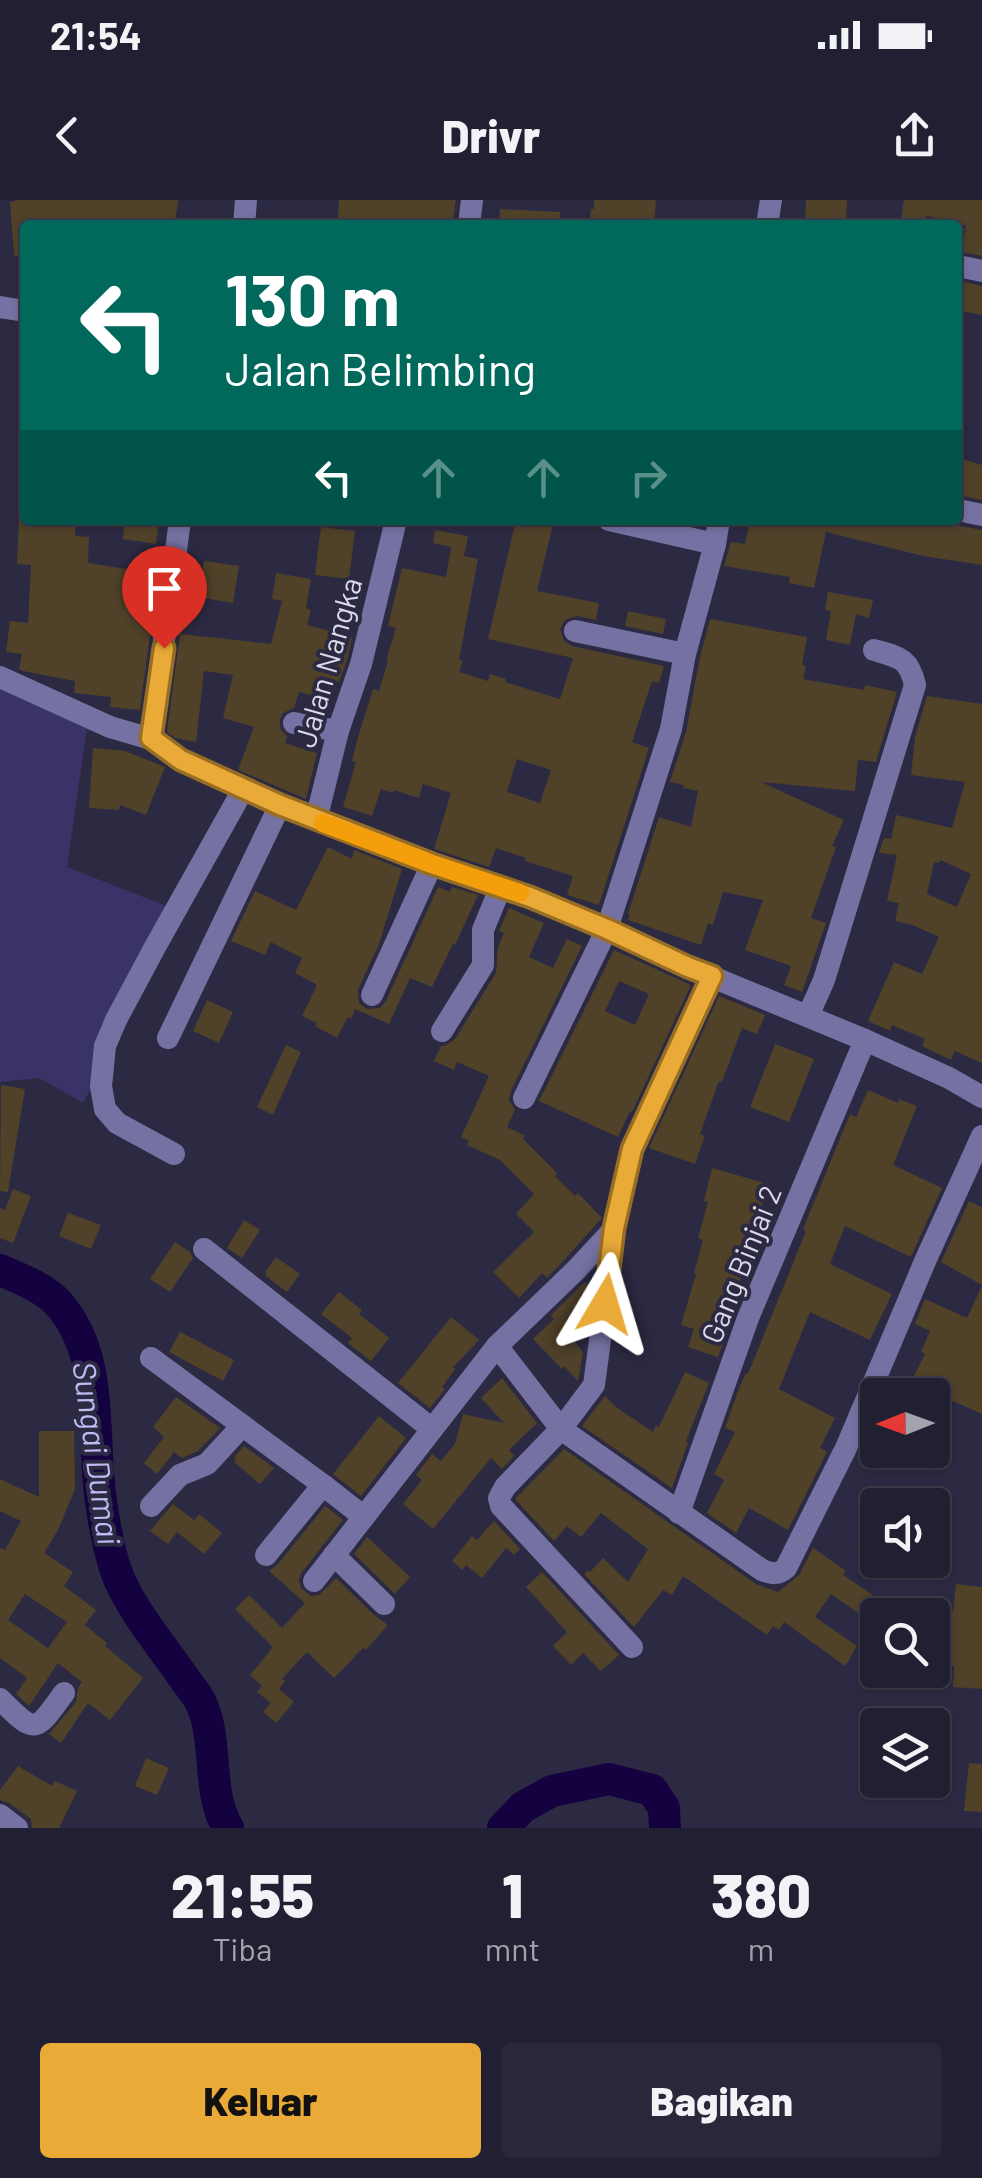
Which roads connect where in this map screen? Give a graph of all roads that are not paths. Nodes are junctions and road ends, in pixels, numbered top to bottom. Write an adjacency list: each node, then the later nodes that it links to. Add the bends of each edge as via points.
1 (179, 525): 12 (street)
2 (395, 525): 11 (street, Jalan Nangka)
3 (630, 525): 5 (street)
4 (718, 525): 5 (street)
5 (715, 544): 8 (street)
6 (574, 631): 8 (street)
7 (874, 650): 21 (street, via 907,663 915,685)
8 (684, 654): 18 (street, via 671,729)
9 (0, 677): 12 (street, via 110,728)
10 (294, 723): 11 (street)
11 (338, 731): 15 (street, Jalan Nangka)
12 (151, 738): 13 (street, via 181,760)
13 (244, 788): 14 (street); 28 (street, via 106,1046 105,1109 117,1123)
14 (280, 805): 15 (street); 23 (street)
15 (316, 820): 16 (street)
16 (432, 864): 17 (street); 20 (street)
17 (501, 886): 18 (street); 22 (street, via 483,930 484,966)
18 (607, 929): 19 (street); 26 (street)
19 (712, 976): 21 (street); 29 (street, via 635,1140)
20 (372, 995)
21 (808, 1016): 24 (street)
22 (442, 1032)
23 (168, 1038)
24 (866, 1040): 25 (street); 38 (street, Gang Binjai 2, via 748,1318)
25 (982, 1096)
26 (524, 1098)
27 (982, 1136): 38 (street, via 846,1448 786,1568 762,1570)
28 (174, 1154)
29 (614, 1228): 31 (street); 35 (street, via 596,1380)
30 (204, 1248): 34 (street)
31 (497, 1346): 34 (street); 35 (street)
32 (151, 1358): 33 (street)
33 (242, 1426): 36 (street); 37 (street, via 206,1464 180,1475)
34 (432, 1429): 39 (street)
35 (561, 1429): 38 (street); 44 (street, via 501,1492 500,1504)
36 (324, 1484): 39 (street); 41 (street)
37 (150, 1506)
38 (679, 1513)
39 (364, 1517): 40 (street)
40 (334, 1554): 42 (street); 43 (street)
41 (266, 1556)
42 (314, 1581)
43 (384, 1604)
44 (632, 1647)
45 (64, 1693): 46 (street, via 34,1726)
46 (0, 1699)
47 (0, 1815): 48 (street)
48 (16, 1828)

